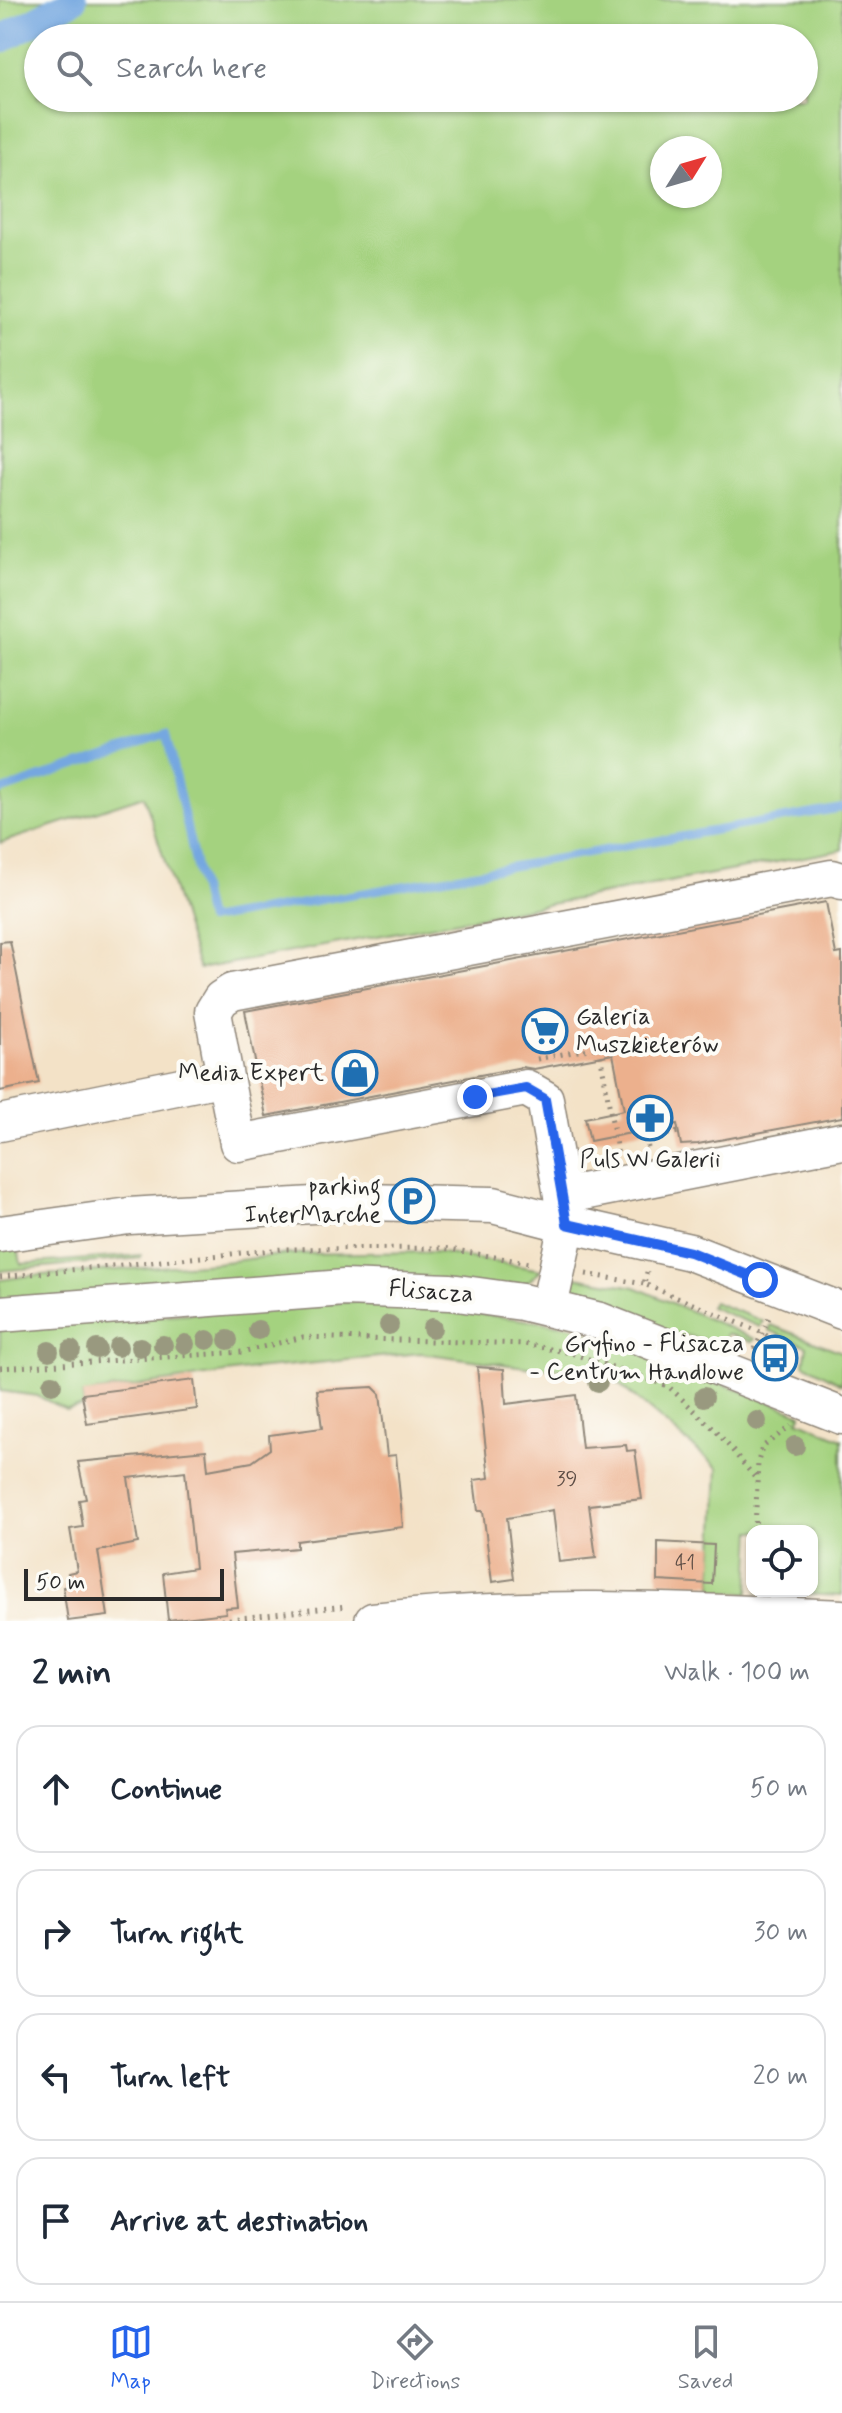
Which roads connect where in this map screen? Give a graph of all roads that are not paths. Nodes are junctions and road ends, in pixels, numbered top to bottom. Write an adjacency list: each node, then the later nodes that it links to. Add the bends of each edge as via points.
1 (842, 881): 2 (street, via 832,878 232,992 213,1012)
2 (225, 1077): 3 (street); 5 (street, via 238,1143 526,1088 545,1099)
3 (0, 1123)
4 (842, 1141): 5 (street)
5 (564, 1210): 6 (street, via 364,1202 129,1216); 7 (street); 8 (street)
6 (0, 1234)
7 (549, 1307): 9 (street, Flisacza, via 430,1290 361,1288); 10 (street, Flisacza, via 645,1337)
8 (842, 1311)
9 (0, 1314)
10 (842, 1416)
11 (842, 1618): 12 (street, via 578,1607)
12 (373, 1621)

